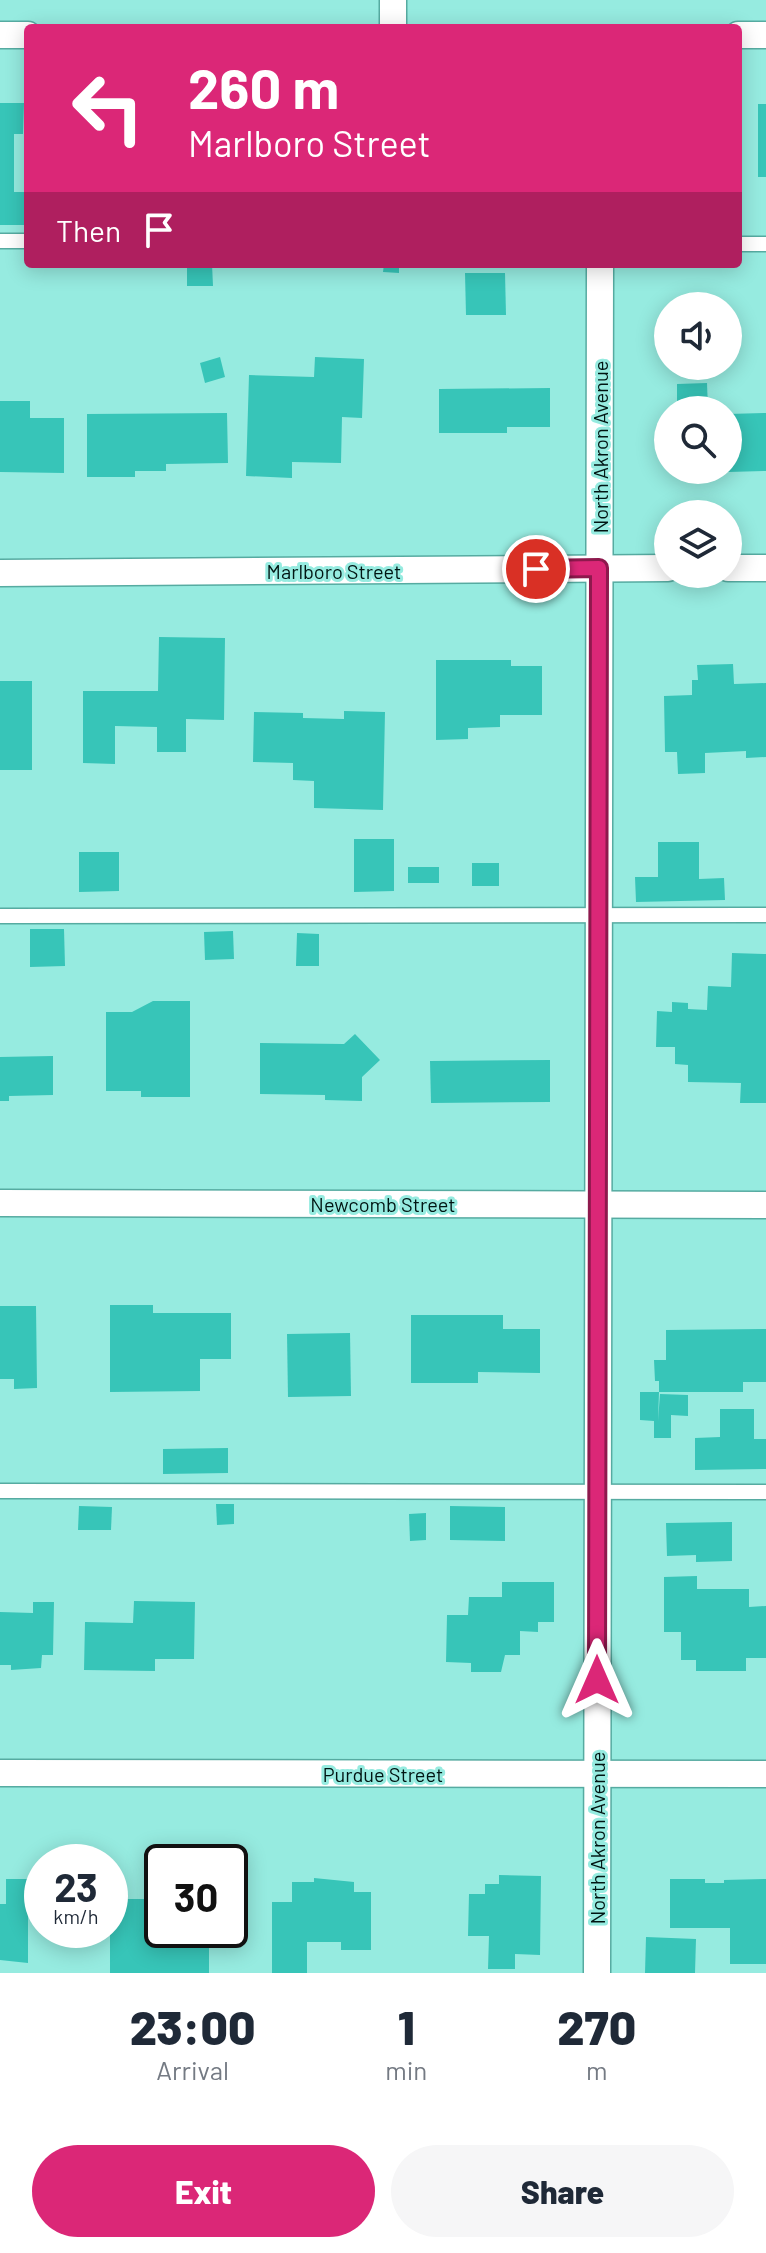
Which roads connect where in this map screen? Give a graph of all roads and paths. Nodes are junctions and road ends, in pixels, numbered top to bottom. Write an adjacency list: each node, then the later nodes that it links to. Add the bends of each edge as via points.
1 (393, 0): 2 (street)
2 (393, 24)
3 (0, 35): 4 (street)
4 (24, 35)
5 (742, 35): 6 (street)
6 (766, 35)
7 (0, 241): 8 (lane)
8 (24, 241)
9 (742, 244): 10 (lane)
10 (766, 244)
11 (600, 268): 12 (street, North Akron Avenue)
12 (599, 568): 13 (street, Marlboro Street); 16 (street, Marlboro Street); 17 (street, North Akron Avenue)
13 (654, 568)
14 (742, 568): 15 (street)
15 (766, 568)
16 (0, 573)
17 (599, 914): 18 (lane); 19 (lane); 21 (street, North Akron Avenue)
18 (766, 915)
19 (0, 916)
20 (0, 1203): 21 (street, Newcomb Street)
21 (599, 1204): 22 (street, Newcomb Street); 24 (street, North Akron Avenue)
22 (766, 1205)
23 (0, 1491): 24 (lane)
24 (598, 1491): 25 (lane); 27 (street, North Akron Avenue)
25 (766, 1492)
26 (0, 1773): 27 (street, Purdue Street)
27 (597, 1774): 28 (street, Purdue Street); 29 (street, North Akron Avenue)
28 (766, 1774)
29 (597, 1973)

